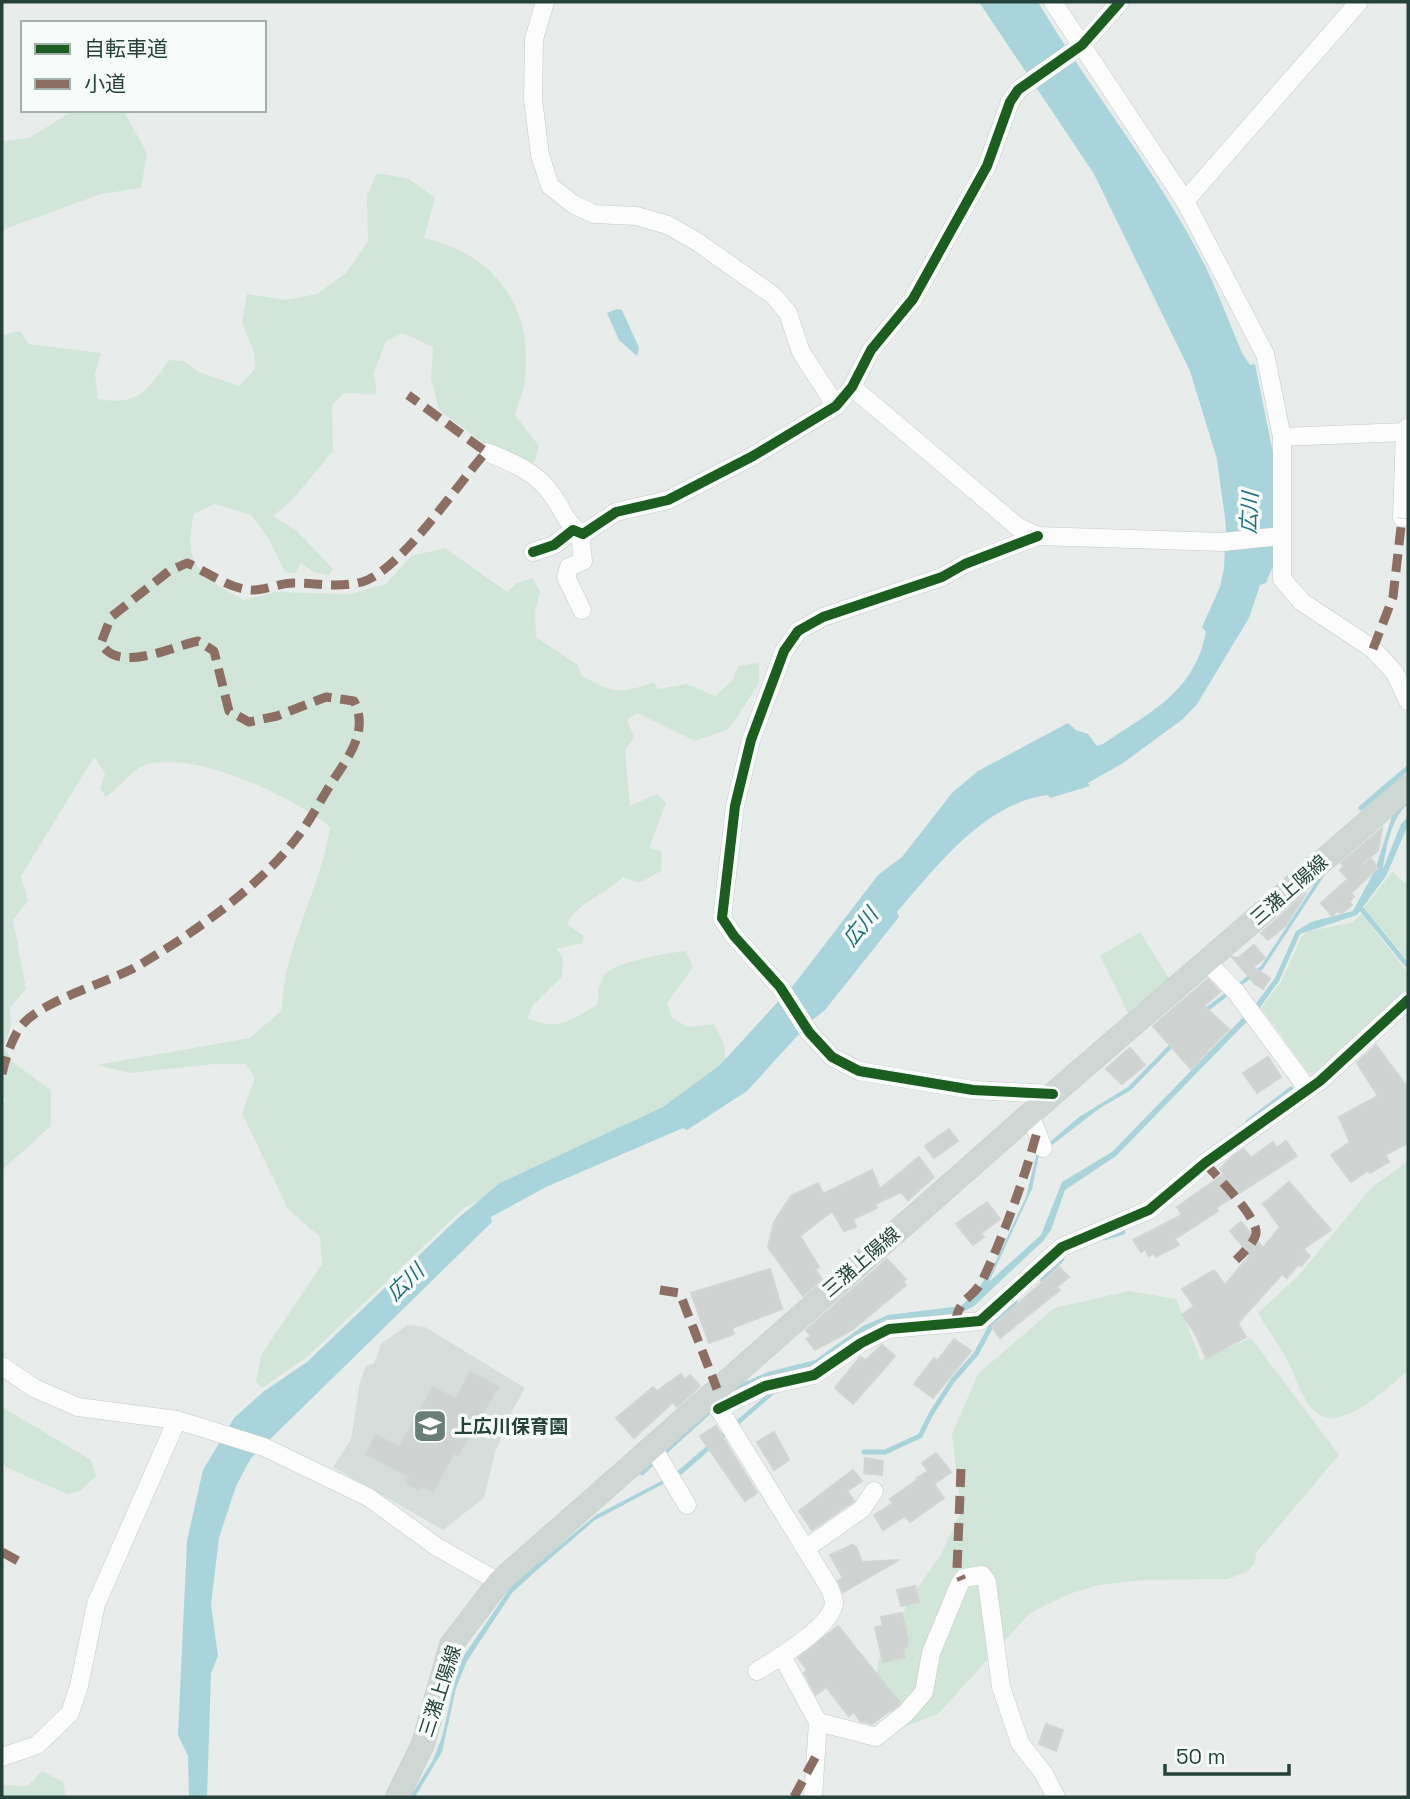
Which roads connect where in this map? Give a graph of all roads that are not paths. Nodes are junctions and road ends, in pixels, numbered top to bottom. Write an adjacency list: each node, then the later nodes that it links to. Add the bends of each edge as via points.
1 (545, 2): 8 (street, via 534,39 533,99 540,155 550,186 594,214 636,216 668,225 774,296 788,313 801,352)
2 (1054, 2): 5 (street)
3 (1120, 2): 5 (street)
4 (1359, 2): 6 (street)
5 (1075, 48): 6 (street); 7 (street, via 1018,90 1010,102 987,166 913,299 871,349)
6 (1185, 201): 10 (street, via 1265,354)
7 (852, 387): 8 (street); 14 (street, via 1018,527)
8 (836, 407): 13 (street, via 668,500 616,512 583,534)
9 (1406, 429): 10 (street); 12 (street)
10 (1282, 437): 15 (street)
11 (486, 452): 13 (street, via 534,475)
12 (1402, 518)
13 (576, 531): 16 (street); 17 (street, via 583,561 569,567 566,577)
14 (1038, 536): 15 (street, via 1223,542); 23 (street, via 942,577 823,617 798,631 784,651 751,740 735,806 722,918 832,1057 859,1071 973,1090)
15 (1277, 537): 18 (street, via 1282,579 1301,602 1373,649 1395,673)
16 (533, 552)
17 (582, 610)
18 (1408, 701)
19 (1408, 787): 20 (main road, 三潴上陽線)
20 (1206, 961): 22 (street, via 1236,992); 23 (main road, 三潴上陽線)
21 (1408, 1000): 22 (street, via 1320,1082)
22 (1307, 1088): 27 (street, via 1149,1210 1062,1247 980,1321 890,1329 814,1375)
23 (1053, 1094): 24 (main road, 三潴上陽線)
24 (1030, 1114): 25 (street); 27 (main road, 三潴上陽線)
25 (1043, 1148)
26 (2, 1366): 28 (street, via 34,1388 78,1407)
27 (714, 1401): 29 (main road, 三潴上陽線); 32 (street)
28 (177, 1420): 33 (street, via 264,1447 368,1497 437,1547); 37 (street, via 96,1604 70,1713 37,1745)
29 (663, 1463): 31 (street); 33 (main road, 三潴上陽線)
30 (874, 1491): 32 (street, via 862,1509)
31 (687, 1505)
32 (805, 1549): 34 (street, via 834,1602 829,1617)
33 (499, 1582): 38 (main road, 三潴上陽線, via 451,1646 423,1744)
34 (782, 1656): 35 (street); 36 (street)
35 (757, 1671)
36 (818, 1722): 39 (street); 40 (street, via 876,1737 906,1713 924,1692 931,1653 960,1583 982,1575 1005,1698 1020,1743)
37 (2, 1757)
38 (397, 1797)
39 (813, 1797)
40 (1056, 1797)

